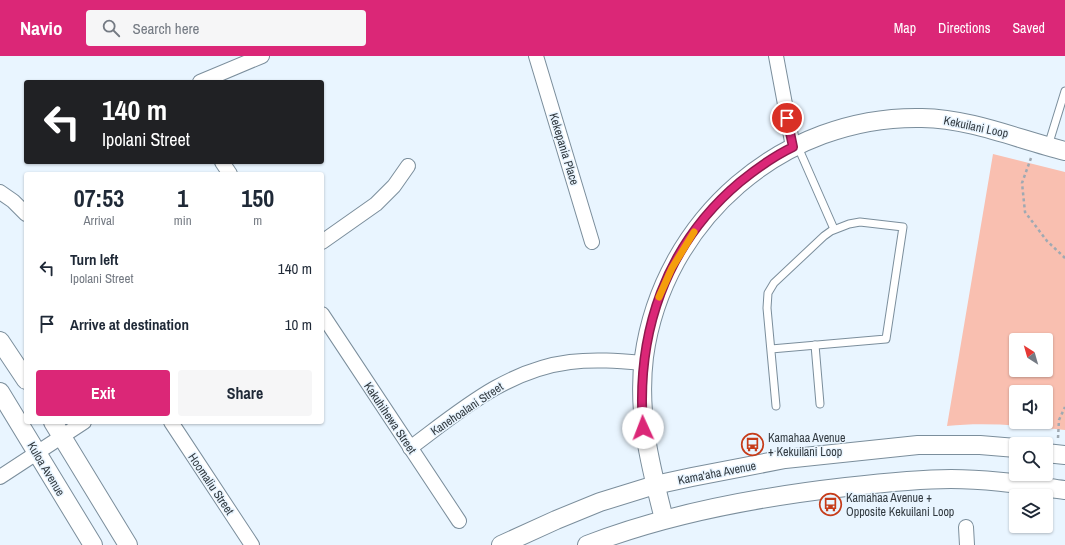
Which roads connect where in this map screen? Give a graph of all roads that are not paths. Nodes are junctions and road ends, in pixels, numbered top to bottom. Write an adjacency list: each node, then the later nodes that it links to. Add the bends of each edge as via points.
1 (262, 56): 4 (street)
2 (536, 56): 14 (street, Kekepania Place)
3 (776, 56): 7 (street)
4 (205, 80)
5 (1065, 91): 6 (lane)
6 (1042, 144): 7 (street, Kekuilani Loop, via 970,124 923,118 853,125); 8 (street, Kekuilani Loop)
7 (795, 146): 12 (lane); 19 (street, Kekuilani Loop, via 747,177 729,192 697,227 662,290 648,335)
8 (1065, 151)
9 (408, 166): 13 (street, via 394,186 376,204)
10 (0, 192): 11 (street)
11 (24, 212)
12 (834, 229): 17 (lane, via 860,222 903,227 886,339); 18 (lane, via 771,288 767,301)
13 (324, 241)
14 (592, 242)
15 (324, 317): 28 (street, Kakuhihewa Street)
16 (0, 342): 20 (street)
17 (815, 345): 18 (lane); 22 (lane)
18 (771, 349): 23 (lane)
19 (644, 363): 28 (street, Kanehoalani Street, via 591,361 555,365 530,372 480,397); 31 (street, Kekuilani Loop, via 643,428)
20 (24, 377)
21 (0, 392): 29 (street, Kuloa Avenue)
22 (820, 404)
23 (776, 406)
24 (76, 424): 26 (street)
25 (172, 424): 38 (street, Hoomaliu Street)
26 (57, 429): 29 (street); 37 (street)
27 (1009, 447): 31 (street, Kama'aha Avenue, via 951,444 884,448 785,459)
28 (410, 448): 34 (street, Kakuhihewa Street)
29 (36, 453): 30 (street); 36 (street, Kuloa Avenue)
30 (0, 478)
31 (655, 485): 33 (street, Kekuilani Loop); 39 (street, Kama'aha Avenue, via 600,502)
32 (1065, 490): 33 (street, via 978,480 920,480 790,494)
33 (664, 519): 40 (street)
34 (459, 521)
35 (966, 527): 41 (street)
36 (93, 545)
37 (128, 545)
38 (252, 545)
39 (501, 545)
40 (587, 545)
41 (967, 545)

